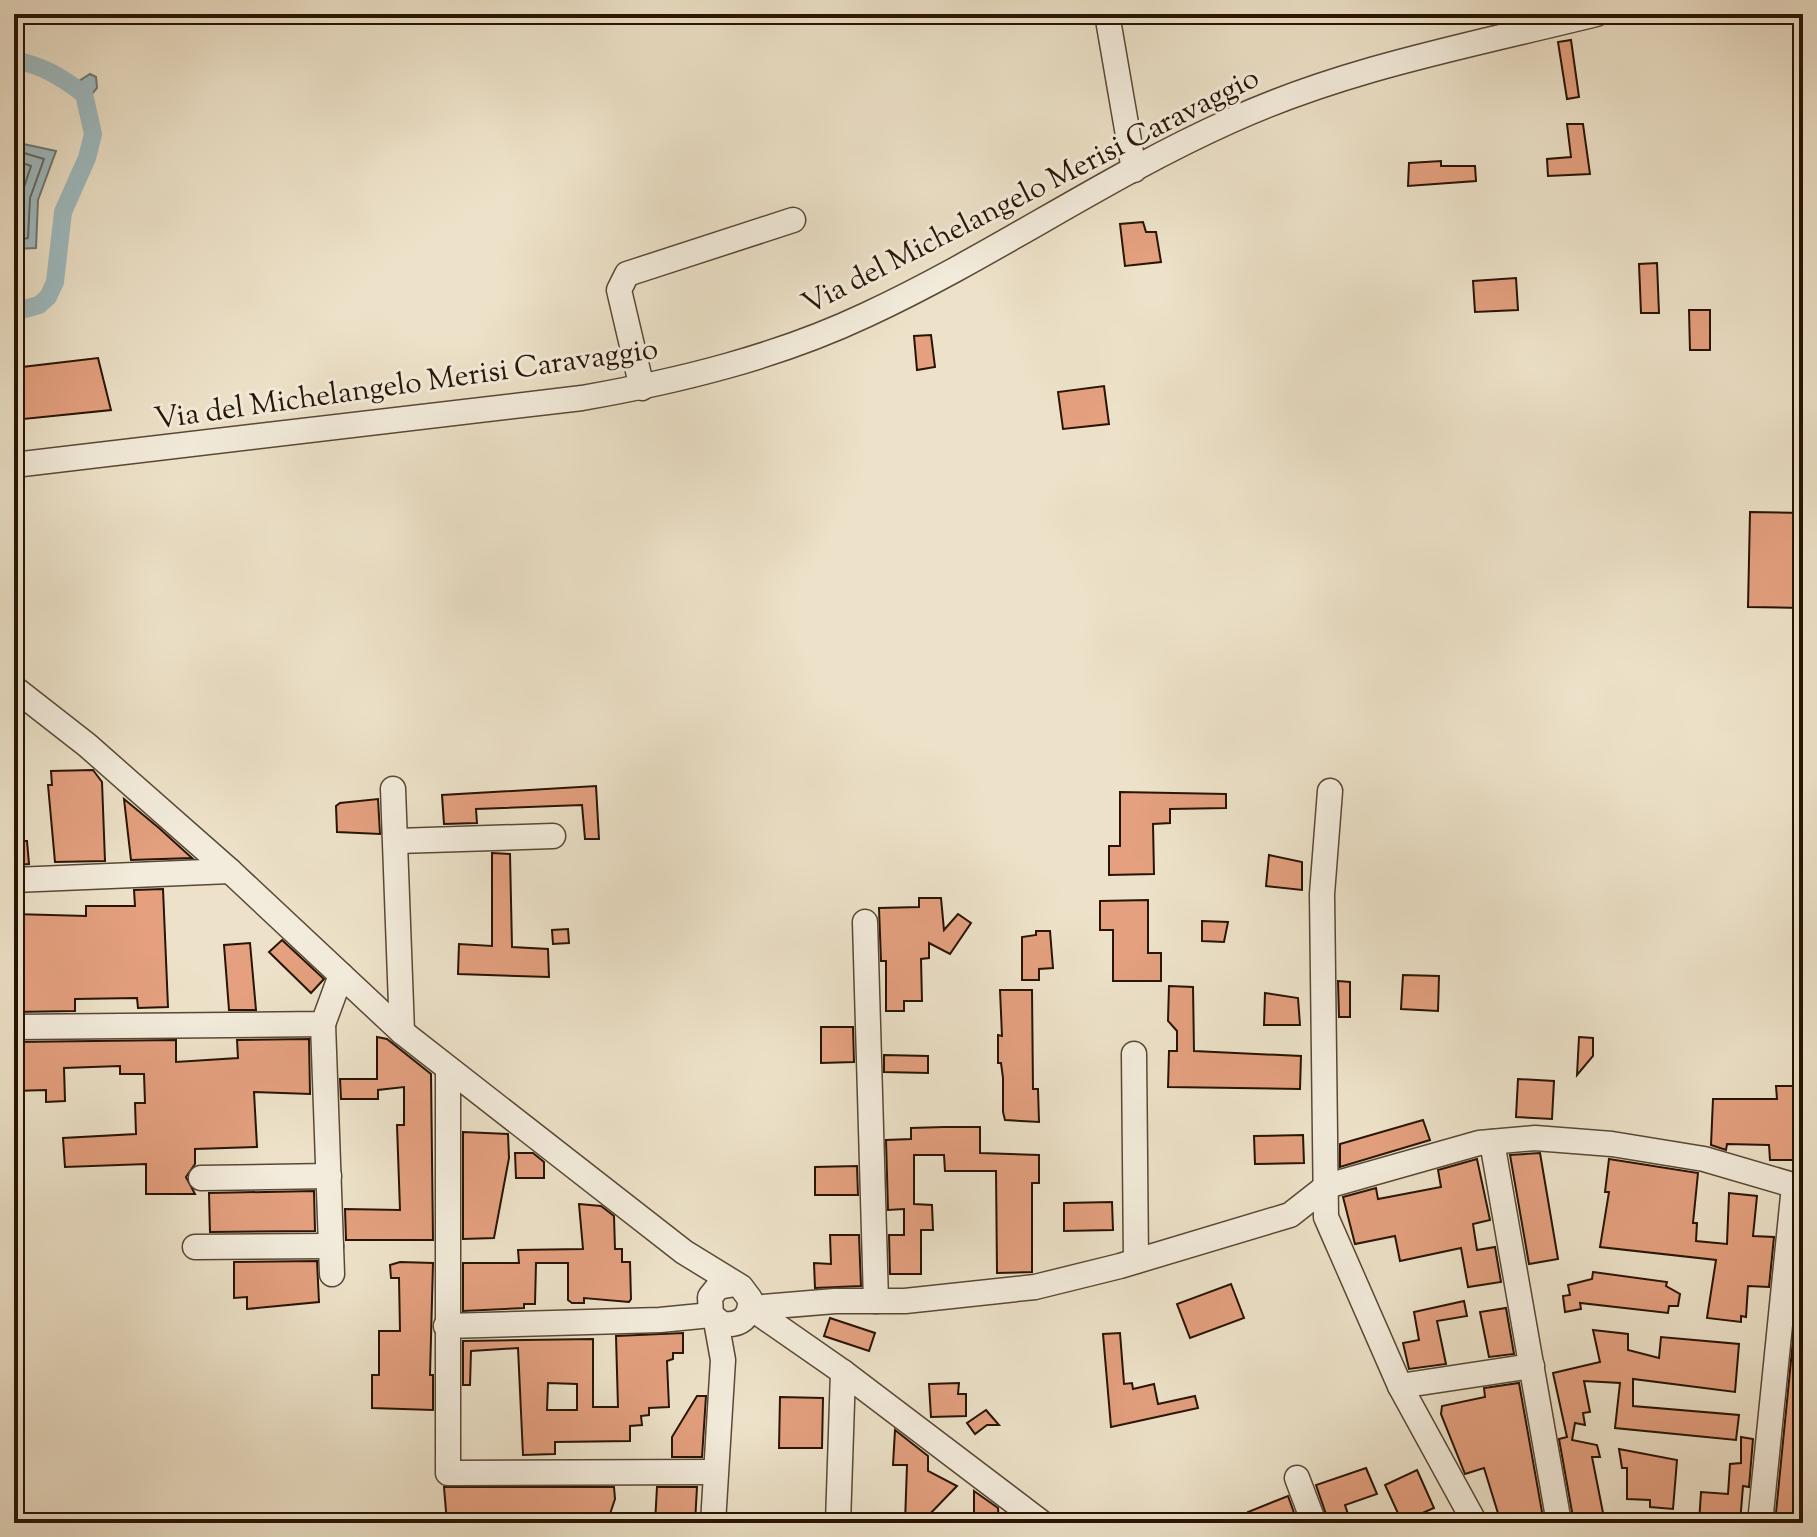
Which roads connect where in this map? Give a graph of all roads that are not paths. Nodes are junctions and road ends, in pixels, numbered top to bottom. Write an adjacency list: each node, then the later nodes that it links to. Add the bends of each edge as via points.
1 (1107, 14): 3 (street)
2 (1596, 14): 3 (street, Via del Michelangelo Merisi Caravaggio, via 1329,82 1226,122)
3 (1134, 170): 5 (street, Via del Michelangelo Merisi Caravaggio, via 866,315 785,348)
4 (793, 220): 5 (street, via 627,274 619,290)
5 (642, 388): 6 (street, Via del Michelangelo Merisi Caravaggio)
6 (14, 465)
7 (14, 688): 12 (street)
8 (393, 789): 11 (street)
9 (1330, 791): 24 (street, via 1322,894)
10 (553, 836): 11 (street)
11 (397, 841): 18 (street)
12 (230, 871): 13 (street); 15 (street)
13 (14, 880)
14 (865, 922): 31 (street)
15 (341, 975): 16 (street); 18 (street)
16 (323, 1024): 17 (street); 22 (street)
17 (14, 1027)
18 (402, 1032): 20 (street)
19 (1134, 1054): 29 (street)
20 (448, 1070): 28 (street); 33 (street)
21 (1492, 1142): 24 (street); 25 (street, via 1535,1138 1612,1144 1704,1159); 34 (street)
22 (329, 1176): 23 (street); 26 (street)
23 (201, 1178)
24 (1327, 1186): 29 (street, via 1290,1215); 36 (street, via 1326,1217)
25 (1799, 1187): 45 (street)
26 (331, 1246): 27 (street); 30 (street)
27 (195, 1247)
28 (684, 1252): 32 (street); 32 (street, via 735,1284 718,1287)
29 (1136, 1261): 31 (street, via 1035,1287)
30 (332, 1274)
31 (876, 1301): 32 (street)
32 (725, 1313): 33 (street); 35 (street); 37 (street)
33 (446, 1326): 37 (street, via 448,1473)
34 (1532, 1366): 36 (street); 44 (street)
35 (843, 1372): 40 (street); 41 (street)
36 (1400, 1386): 43 (street)
37 (715, 1472): 39 (street)
38 (1297, 1478): 42 (street)
39 (713, 1523)
40 (838, 1523)
41 (1042, 1523)
42 (1314, 1523)
43 (1475, 1523)
44 (1559, 1523)
45 (1760, 1523)

